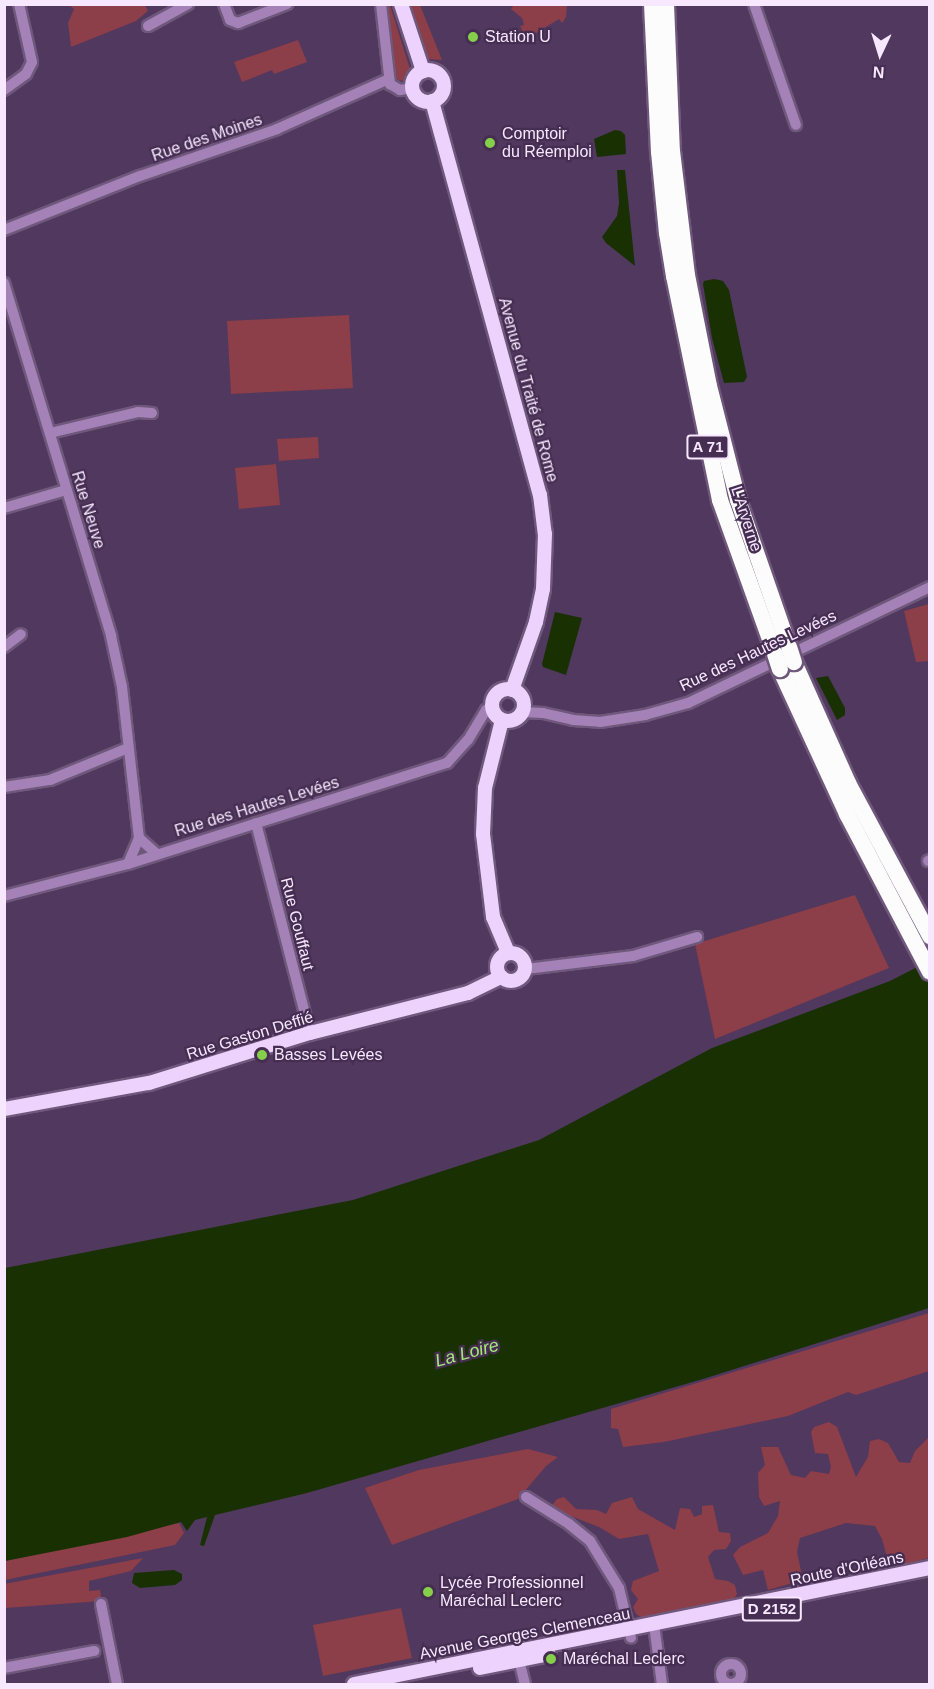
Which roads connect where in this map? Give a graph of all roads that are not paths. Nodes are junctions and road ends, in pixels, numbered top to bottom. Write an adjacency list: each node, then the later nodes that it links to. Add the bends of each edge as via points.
1 (19, 4): 14 (street, via 32,62 26,74)
2 (188, 4): 10 (street)
3 (224, 4): 4 (street, via 230,20 238,23)
4 (287, 4)
5 (381, 4): 12 (street)
6 (401, 4): 11 (main road)
7 (652, 4): 26 (highway, L'Arverne / A 71, via 659,152 674,276 720,500)
8 (666, 4): 26 (highway, L'Arverne / A 71, via 672,151 689,286 738,500)
9 (754, 4): 16 (street)
10 (148, 26)
11 (423, 71): 13 (main road); 15 (main road, via 435,72 443,80 443,91)
12 (389, 78): 13 (street, via 395,89); 17 (street, Rue des Moines, via 277,129 125,182)
13 (413, 88): 15 (main road, via 420,99)
14 (4, 90)
15 (432, 101): 27 (main road, Avenue du Traité de Rome, via 533,463 545,534 543,589)
16 (796, 124)
17 (4, 230)
18 (4, 283): 20 (street, Rue Neuve)
19 (152, 413): 20 (street, via 138,412)
20 (50, 433): 21 (street, Rue Neuve)
21 (66, 490): 22 (street); 31 (street, Rue Neuve, via 111,636 122,687)
22 (4, 508)
23 (930, 587): 29 (street, Rue des Hautes Levées, via 688,703 600,722)
24 (21, 634): 25 (street)
25 (4, 647)
26 (784, 658): 38 (highway, L'Arverne / A 71)
27 (512, 690): 28 (main road, via 498,693); 29 (main road, via 522,699)
28 (492, 707): 30 (main road); 33 (street, Rue des Hautes Levées, via 447,763)
29 (522, 712): 30 (main road, via 516,719)
30 (502, 720): 40 (main road, via 485,788 483,834 493,917)
31 (128, 748): 32 (street, via 50,780); 34 (street, Rue Neuve)
32 (4, 787)
33 (256, 823): 35 (street, Rue des Hautes Levées); 44 (street, Rue Gouffaut)
34 (139, 838): 35 (street); 36 (street)
35 (157, 854): 36 (street, Rue des Hautes Levées)
36 (128, 864): 37 (street, Rue des Hautes Levées)
37 (4, 896)
38 (920, 930): 42 (highway, L'Arverne / A 71)
39 (697, 937): 41 (street, via 633,956)
40 (508, 953): 41 (main road, via 521,956); 43 (main road, via 497,964)
41 (526, 969): 43 (main road, via 517,981)
42 (930, 972)
43 (501, 977): 44 (main road, Rue Gaston Deffié, via 468,993)
44 (310, 1033): 45 (main road, Rue Gaston Deffié, via 149,1083)
45 (4, 1109)
46 (525, 1497): 51 (street, via 590,1541 618,1588)
47 (930, 1568): 50 (main road, Route d'Orléans / D 2152)
48 (930, 1574): 50 (main road, Route d'Orléans / D 2152, via 803,1600 735,1619)
49 (101, 1604): 55 (street)
50 (661, 1628): 51 (main road, Avenue Georges Clemenceau / D 2152); 59 (street)
51 (630, 1634): 53 (main road, Avenue Georges Clemenceau / D 2152, via 614,1641); 56 (main road, Avenue Georges Clemenceau / D 2152)
52 (94, 1651): 54 (street)
53 (519, 1660): 57 (main road, D 2152); 58 (street)
54 (4, 1668)
55 (117, 1684)
56 (354, 1684)
57 (396, 1684)
58 (525, 1684)
59 (662, 1684)

